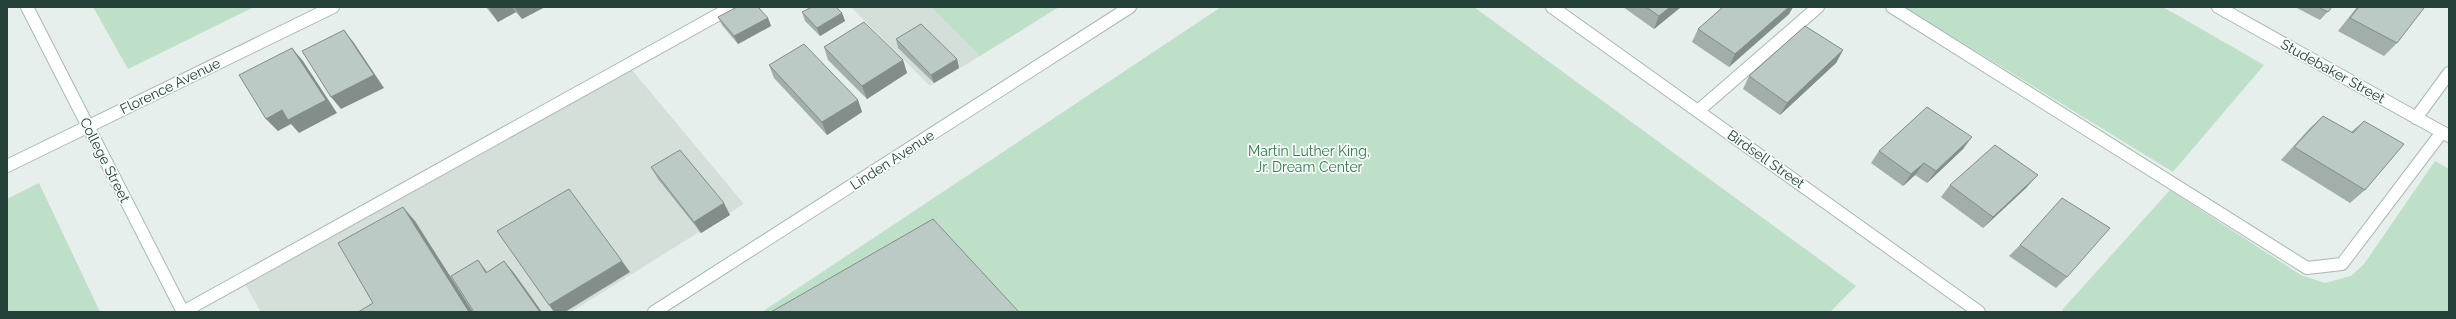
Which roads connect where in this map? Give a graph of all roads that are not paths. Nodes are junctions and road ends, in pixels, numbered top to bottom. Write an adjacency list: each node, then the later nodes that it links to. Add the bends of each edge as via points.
1 (28, 7): 12 (street, College Street)
2 (332, 7): 12 (street, Florence Avenue)
3 (732, 7): 15 (street)
4 (1130, 7): 16 (street, Linden Avenue)
5 (1552, 7): 10 (street, Birdsell Street)
6 (1818, 7): 10 (street)
7 (1892, 7): 13 (street, via 2307,268 2342,264)
8 (2218, 7): 11 (street, Studebaker Street)
9 (2449, 74): 11 (street)
10 (1698, 111): 17 (street, Birdsell Street)
11 (2416, 118): 13 (street, Studebaker Street)
12 (88, 126): 14 (street, Florence Avenue); 15 (street, College Street)
13 (2446, 134)
14 (7, 166)
15 (183, 312)
16 (654, 312)
17 (1979, 312)

